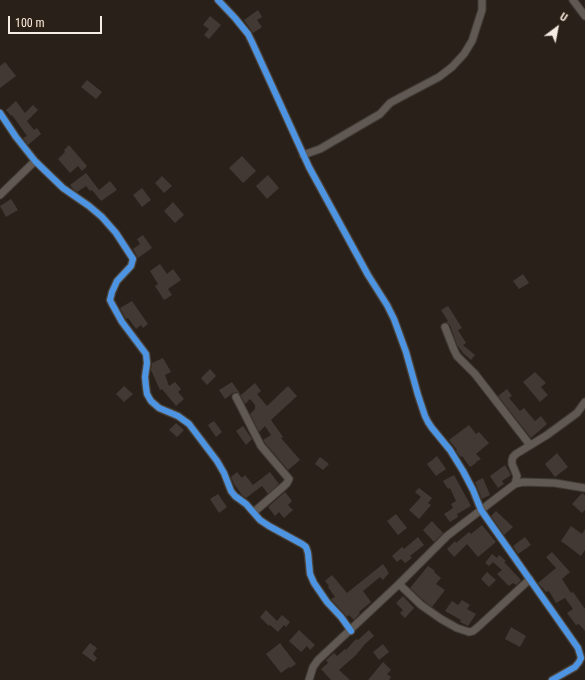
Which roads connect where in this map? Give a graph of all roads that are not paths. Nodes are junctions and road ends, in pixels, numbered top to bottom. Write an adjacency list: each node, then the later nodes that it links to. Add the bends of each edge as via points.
1 (218, 0): 6 (street, via 248,34 257,50)
2 (482, 0): 6 (street, via 482,10 472,41 452,67 390,103 380,114 320,149)
3 (573, 0): 4 (street)
4 (585, 16)
5 (0, 113): 7 (street)
6 (304, 155): 15 (street, via 394,319 425,416 464,471)
7 (35, 161): 8 (street); 16 (street, via 63,188 102,217 128,250 133,259 132,263 117,281 110,300 122,322 146,354 145,377 150,401 178,416 194,429 221,467 231,491)
8 (0, 195)
9 (445, 327): 12 (street, via 457,356)
10 (236, 397): 16 (street, via 261,446 289,479)
11 (585, 402): 12 (street, via 577,413)
12 (530, 445): 13 (street, via 516,454 512,460)
13 (515, 484): 14 (street, via 555,483); 15 (street)
14 (585, 488)
15 (481, 510): 17 (street); 18 (street, via 447,536)
16 (254, 512): 19 (street, via 264,524 306,547 314,583)
17 (530, 579): 18 (street, via 478,627 469,632 441,620); 21 (street, via 575,644 581,658 575,667)
18 (400, 584): 19 (street)
19 (351, 631): 20 (street, via 318,660)
20 (309, 680)
21 (552, 680)

